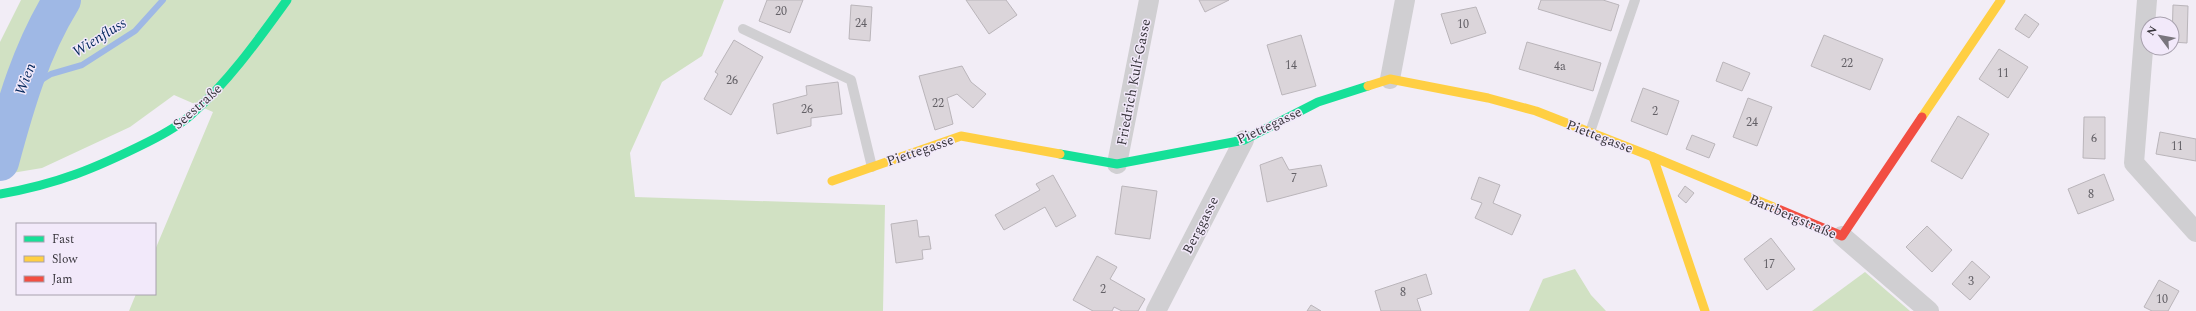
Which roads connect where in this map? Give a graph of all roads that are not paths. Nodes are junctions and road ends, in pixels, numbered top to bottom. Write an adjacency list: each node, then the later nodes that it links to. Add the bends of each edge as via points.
1 (287, 0): 15 (street, Seestraße, via 256,43 215,91 175,127 118,160 82,174 31,189)
2 (1149, 0): 12 (street, Friedrich Kulf-Gasse)
3 (1405, 0): 8 (street)
4 (1635, 0): 9 (lane)
5 (2001, 0): 17 (street, Bartbergstraße)
6 (2147, 0): 16 (street, via 2134,162)
7 (743, 29): 13 (lane, via 851,80)
8 (1390, 79): 9 (street, Piettegasse, via 1536,111); 10 (street, Piettegasse, via 1318,102)
9 (1590, 132): 11 (street, Piettegasse)
10 (1244, 140): 12 (street, Piettegasse); 18 (street, Berggasse)
11 (1653, 157): 17 (street, Bartbergstraße); 19 (street)
12 (1117, 164): 13 (street, Piettegasse, via 961,136)
13 (872, 167): 14 (street, Piettegasse)
14 (832, 181)
15 (0, 194)
16 (2196, 232)
17 (1842, 236): 20 (street)
18 (1156, 311)
19 (1705, 311)
20 (1929, 311)

